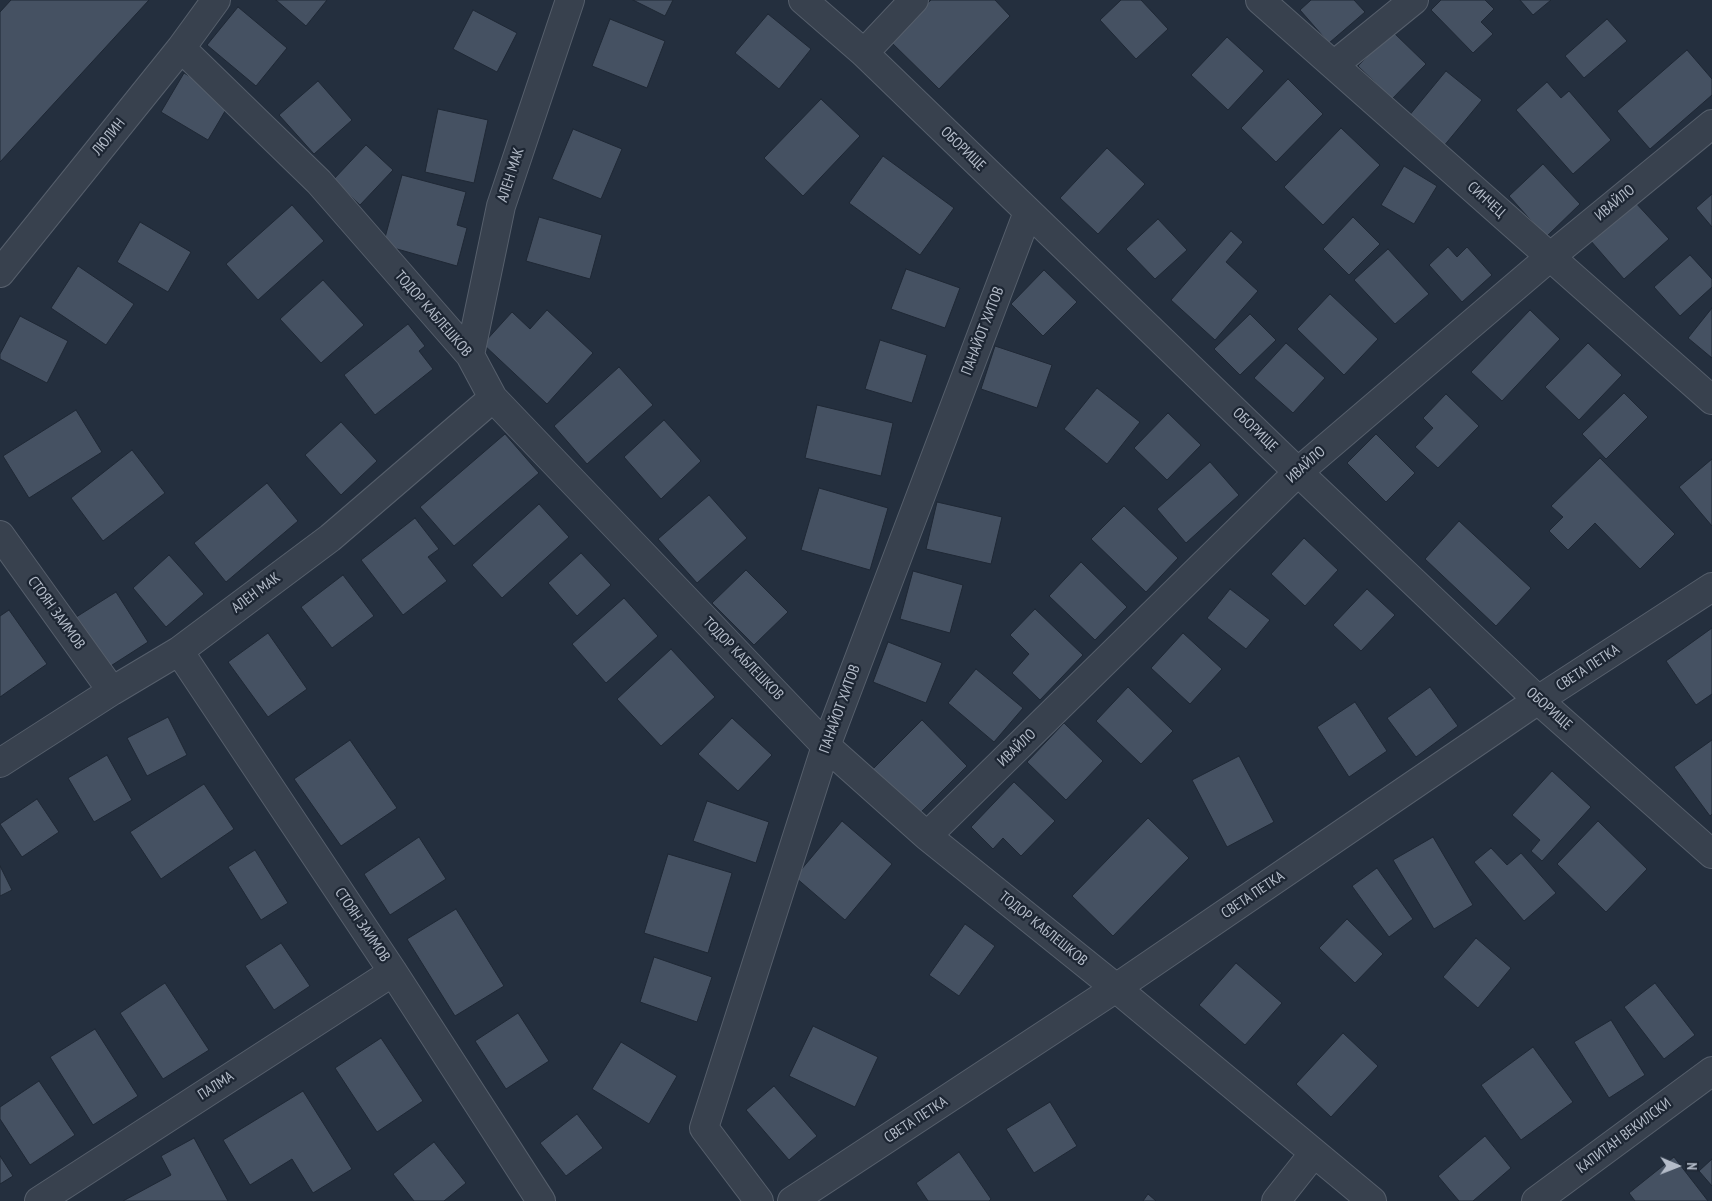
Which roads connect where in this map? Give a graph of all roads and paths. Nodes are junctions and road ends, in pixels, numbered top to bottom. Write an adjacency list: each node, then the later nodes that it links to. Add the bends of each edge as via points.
1 (216, 0): 7 (street, ЛЮЛИН)
2 (570, 0): 14 (street, АЛЕН МАК, via 501,206)
3 (804, 0): 8 (street, ОБОРИЩЕ)
4 (914, 0): 8 (street)
5 (1260, 0): 9 (street, СИНЧЕЦ)
6 (1414, 0): 9 (street)
7 (181, 48): 13 (street, ЛЮЛИН); 14 (street, ТОДОР КАБЛЕШКОВ, via 319,182)
8 (864, 53): 11 (street, ОБОРИЩЕ)
9 (1334, 65): 12 (street, СИНЧЕЦ)
10 (1712, 124): 12 (street, ИВАЙЛО)
11 (1028, 212): 17 (street, ОБОРИЩЕ); 23 (street, ПАНАЙОТ ХИТОВ)
12 (1550, 257): 16 (street, СИНЧЕЦ); 17 (street, ИВАЙЛО)
13 (0, 273)
14 (470, 355): 15 (street, ТОДОР КАБЛЕШКОВ)
15 (494, 398): 20 (street, АЛЕН МАК, via 330,538); 23 (street, ТОДОР КАБЛЕШКОВ)
16 (1712, 400)
17 (1298, 472): 22 (street, ОБОРИЩЕ); 25 (street, ИВАЙЛО)
18 (0, 535): 21 (street, СТОЯН ЗАИМОВ)
19 (1712, 587): 22 (street, СВЕТА ПЕТКА)
20 (179, 651): 21 (street, АЛЕН МАК); 27 (street, СТОЯН ЗАИМОВ)
21 (112, 691): 24 (street, АЛЕН МАК)
22 (1538, 700): 26 (street, ОБОРИЩЕ); 28 (street, СВЕТА ПЕТКА)
23 (826, 746): 25 (street, ТОДОР КАБЛЕШКОВ); 33 (street, ПАНАЙОТ ХИТОВ, via 704,1128)
24 (0, 763)
25 (927, 836): 28 (street, ТОДОР КАБЛЕШКОВ)
26 (1707, 842)
27 (393, 972): 31 (street, ПАЛМА); 32 (street, СТОЯН ЗАИМОВ)
28 (1116, 988): 30 (street, ТОДОР КАБЛЕШКОВ); 34 (street, СВЕТА ПЕТКА)
29 (1712, 1071): 37 (street, КАПИТАН ВЕКИЛСКИ)
30 (1314, 1153): 35 (street); 36 (street, ТОДОР КАБЛЕШКОВ)
31 (39, 1201)
32 (541, 1201)
33 (759, 1201)
34 (792, 1201)
35 (1276, 1201)
36 (1372, 1201)
37 (1536, 1201)

